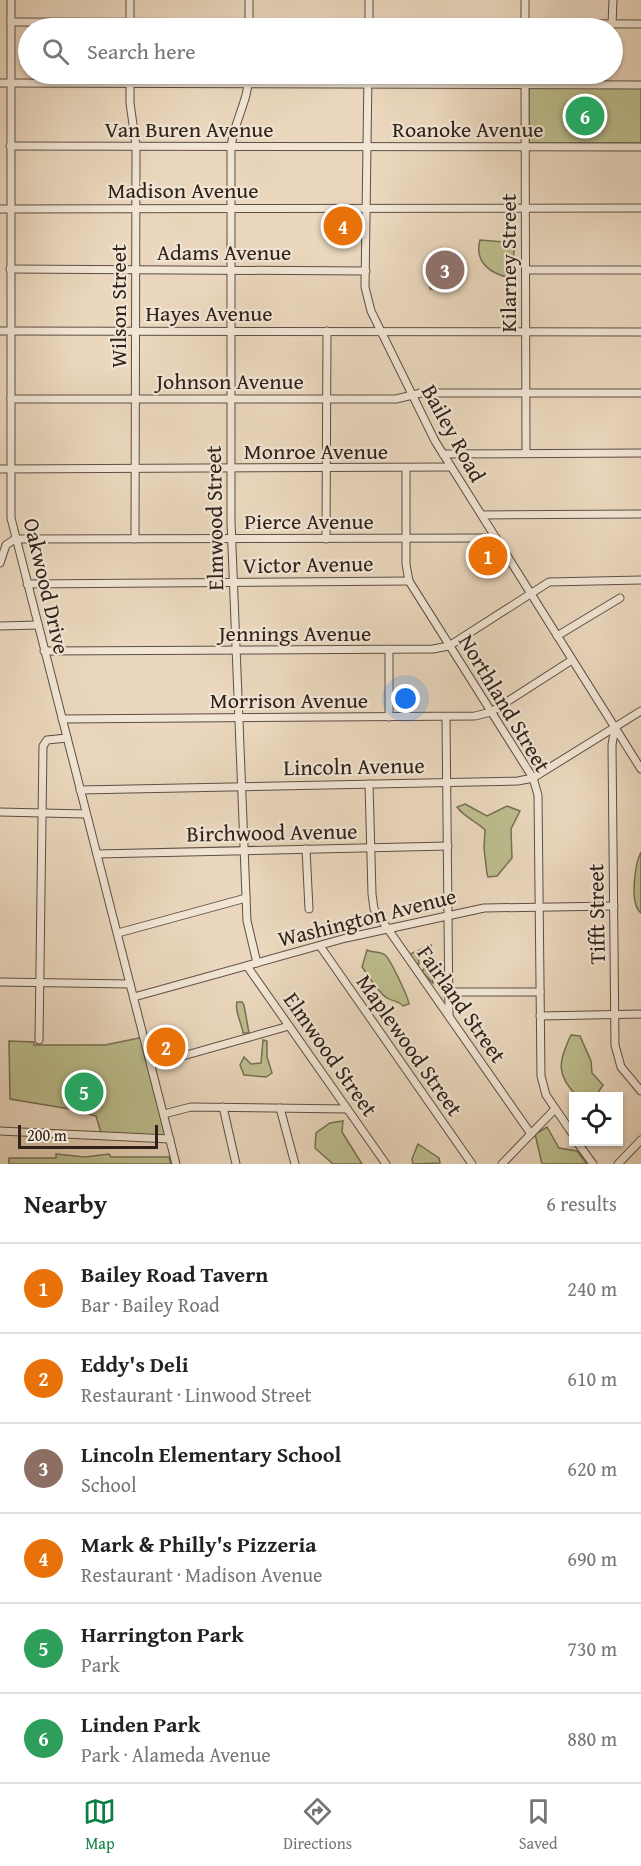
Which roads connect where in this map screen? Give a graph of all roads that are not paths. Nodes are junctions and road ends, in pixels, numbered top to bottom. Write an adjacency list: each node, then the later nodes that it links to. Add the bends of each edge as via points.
1 (11, 0): 12 (street, Oakwood Drive)
2 (130, 0): 7 (street)
3 (249, 0): 8 (street)
4 (369, 0): 9 (street)
5 (525, 0): 10 (street)
6 (613, 0): 11 (street)
7 (130, 18)
8 (249, 18)
9 (369, 18)
10 (525, 18)
11 (612, 18)
12 (11, 22): 13 (street); 17 (street, Oakwood Drive)
13 (18, 22)
14 (623, 24): 15 (street)
15 (641, 24)
16 (0, 83): 17 (street)
17 (11, 83): 18 (street); 25 (street, Oakwood Drive)
18 (18, 83)
19 (70, 84): 20 (street)
20 (130, 85): 21 (street); 26 (street, Wilson Street)
21 (249, 85): 22 (street); 27 (street, Elmwood Street)
22 (368, 85): 23 (street); 28 (street, Bailey Road)
23 (525, 85): 24 (street); 29 (street, Kilarney Street)
24 (641, 85)
25 (10, 146): 26 (street, Van Buren Avenue); 31 (street, Oakwood Drive)
26 (136, 146): 27 (street, Van Buren Avenue); 32 (street, Wilson Street)
27 (231, 147): 28 (street, Van Buren Avenue); 33 (street, Elmwood Street)
28 (367, 147): 29 (street, Roanoke Avenue); 36 (street, Bailey Road)
29 (526, 147): 30 (street, Roanoke Avenue); 37 (street, Kilarney Street)
30 (641, 147)
31 (10, 208): 32 (street, Madison Avenue); 35 (street, Madison Avenue); 38 (street, Oakwood Drive)
32 (136, 208): 33 (street, Madison Avenue); 39 (street, Wilson Street)
33 (231, 208): 36 (street, Madison Avenue); 40 (street, Elmwood Street)
34 (641, 208): 37 (street, Madison Avenue)
35 (0, 209)
36 (366, 209): 37 (street, Madison Avenue); 43 (street, Bailey Road)
37 (526, 209): 41 (street, Kilarney Street)
38 (10, 268): 39 (street, Adams Avenue); 45 (street, Oakwood Drive)
39 (136, 270): 40 (street, Adams Avenue); 46 (street, Wilson Street)
40 (231, 270): 43 (street, Adams Avenue); 47 (street, Elmwood Street)
41 (526, 270): 42 (street); 50 (street, Kilarney Street)
42 (641, 270)
43 (366, 271): 49 (street, Bailey Road, via 366,298)
44 (0, 331): 45 (street, Hayes Avenue)
45 (10, 331): 46 (street, Hayes Avenue); 56 (street, Oakwood Drive)
46 (136, 331): 47 (street, Hayes Avenue); 57 (street, Wilson Street)
47 (231, 331): 48 (street, Hayes Avenue); 55 (street, Elmwood Street)
48 (327, 331): 49 (street, Hayes Avenue); 58 (street)
49 (383, 332): 50 (street, Hayes Avenue); 54 (street, Bailey Road)
50 (526, 332): 51 (street, Hayes Avenue); 52 (street, Kilarney Street)
51 (641, 332)
52 (526, 393): 53 (street, Johnson Avenue); 54 (street, Johnson Avenue); 59 (street, Kilarney Street)
53 (641, 393)
54 (413, 396): 58 (street, Johnson Avenue); 61 (street, Bailey Road)
55 (231, 398): 57 (street, Johnson Avenue); 58 (street, Johnson Avenue); 66 (street, Elmwood Street)
56 (11, 399): 57 (street, Johnson Avenue); 65 (street, Oakwood Drive)
57 (136, 399): 63 (street, Wilson Street)
58 (326, 399): 67 (street)
59 (526, 453): 60 (street); 61 (street)
60 (641, 453)
61 (443, 454): 62 (street, Bailey Road)
62 (451, 467): 68 (street, Monroe Avenue); 70 (street, Bailey Road)
63 (135, 468): 65 (street, Monroe Avenue); 66 (street, Monroe Avenue); 74 (street, Wilson Street)
64 (0, 469): 65 (street, Monroe Avenue)
65 (11, 469): 73 (street, Oakwood Drive)
66 (231, 469): 67 (street, Monroe Avenue); 71 (street, Elmwood Street)
67 (327, 469): 68 (street, Monroe Avenue); 75 (street)
68 (406, 469): 76 (street, Northland Street)
69 (641, 514): 70 (street)
70 (482, 515): 72 (street, Bailey Road)
71 (232, 538): 74 (street, Pierce Avenue); 75 (street, Pierce Avenue); 81 (street, Elmwood Street)
72 (496, 538): 76 (street, Pierce Avenue); 83 (street, Bailey Road)
73 (15, 539): 74 (street, Pierce Avenue); 77 (street, Oakwood Drive); 78 (street, via 6,545)
74 (135, 539)
75 (326, 539): 76 (street, Pierce Avenue)
76 (406, 539): 80 (street, Northland Street)
77 (19, 555): 78 (street); 82 (street, Oakwood Drive)
78 (1, 559)
79 (641, 580): 83 (street, Jennings Avenue, via 553,581)
80 (409, 581): 81 (street, Victor Avenue); 88 (street, Northland Street)
81 (232, 583): 82 (street, Victor Avenue); 91 (street, Elmwood Street)
82 (27, 584): 86 (street, Oakwood Drive)
83 (531, 594): 87 (street, Bailey Road); 88 (street, Jennings Avenue)
84 (620, 597): 87 (street)
85 (0, 626): 86 (street)
86 (38, 626): 90 (street, Oakwood Drive)
87 (557, 636): 92 (street, Bailey Road)
88 (449, 646): 89 (street, Jennings Avenue); 94 (street, Northland Street)
89 (389, 650): 91 (street, Jennings Avenue); 95 (street)
90 (44, 651): 91 (street, Jennings Avenue); 97 (street, Oakwood Drive)
91 (235, 651): 98 (street, Elmwood Street)
92 (572, 660): 94 (street, Morrison Avenue); 99 (street, Bailey Road)
93 (641, 711): 99 (street, Lincoln Avenue)
94 (491, 712): 96 (street, Morrison Avenue); 102 (street, Northland Street)
95 (389, 717): 96 (street, Morrison Avenue); 98 (street, Morrison Avenue)
96 (446, 717): 103 (street)
97 (62, 719): 98 (street, Morrison Avenue); 100 (street, Oakwood Drive)
98 (237, 719): 105 (street, Elmwood Street)
99 (615, 728): 101 (street, Bailey Road); 102 (street, Lincoln Avenue); 117 (street, Tifft Street)
100 (67, 738): 106 (street, Oakwood Drive); 108 (street, via 47,740 43,746)
101 (641, 769)
102 (533, 778): 103 (street, Lincoln Avenue); 116 (street, Northland Street, via 538,795)
103 (447, 783): 104 (street, Lincoln Avenue); 110 (street)
104 (369, 784): 105 (street, Lincoln Avenue); 111 (street, Fairland Street)
105 (240, 787): 106 (street, Lincoln Avenue); 113 (street, Elmwood Street)
106 (80, 790): 109 (street, Oakwood Drive)
107 (0, 812): 108 (street)
108 (42, 813): 109 (street); 126 (street)
109 (86, 814): 114 (street, Oakwood Drive)
110 (448, 846): 111 (street, Birchwood Avenue); 119 (street)
111 (371, 848): 112 (street, Birchwood Avenue); 120 (street, Fairland Street, via 372,901)
112 (306, 849): 113 (street, Birchwood Avenue); 118 (street)
113 (244, 850): 114 (street, Birchwood Avenue); 115 (street, Elmwood Street)
114 (97, 854): 121 (street, Oakwood Drive)
115 (246, 898): 121 (street); 123 (street, Elmwood Street, via 248,929)
116 (539, 906): 117 (street, Washington Avenue); 119 (street, Washington Avenue, via 485,908); 129 (street, Northland Street)
117 (614, 906): 132 (street, Tifft Street)
118 (309, 909)
119 (449, 915): 120 (street, Washington Avenue); 128 (street)
120 (387, 928): 122 (street, Washington Avenue); 133 (street, Fairland Street)
121 (118, 933): 127 (street, Oakwood Drive)
122 (320, 946): 123 (street, Washington Avenue); 154 (street, Maplewood Street)
123 (257, 963): 124 (street, Washington Avenue)
124 (247, 966): 130 (street, Washington Avenue); 135 (street, Elmwood Street)
125 (0, 982): 126 (street)
126 (40, 983): 127 (street); 136 (street)
127 (130, 984): 130 (street, Oakwood Drive)
128 (450, 992): 129 (street); 133 (street)
129 (540, 992): 134 (street, Northland Street)
130 (134, 997): 137 (street, Oakwood Drive)
131 (641, 1014): 132 (street)
132 (615, 1015): 134 (street); 138 (street, Tifft Street, via 618,1059 626,1076)
133 (449, 1016): 146 (street, Fairland Street)
134 (540, 1016): 142 (street, Northland Street, via 541,1077)
135 (289, 1026): 137 (street); 141 (street, Elmwood Street)
136 (39, 1040)
137 (151, 1065): 143 (street, Oakwood Drive)
138 (641, 1091)
139 (223, 1107): 140 (street); 143 (street, via 191,1107); 151 (street)
140 (280, 1108): 141 (street); 152 (street)
141 (347, 1109): 153 (street, Elmwood Street)
142 (555, 1109): 144 (street, Northland Street); 146 (street)
143 (164, 1114): 147 (street, Oakwood Drive)
144 (569, 1130)
145 (0, 1131): 147 (street)
146 (531, 1134): 155 (street)
147 (170, 1139): 150 (street, Oakwood Drive)
148 (641, 1140): 157 (street)
149 (580, 1146): 156 (street)
150 (176, 1164)
151 (236, 1164)
152 (295, 1164)
153 (386, 1164)
154 (472, 1164)
155 (502, 1164)
156 (593, 1164)
157 (618, 1164)

